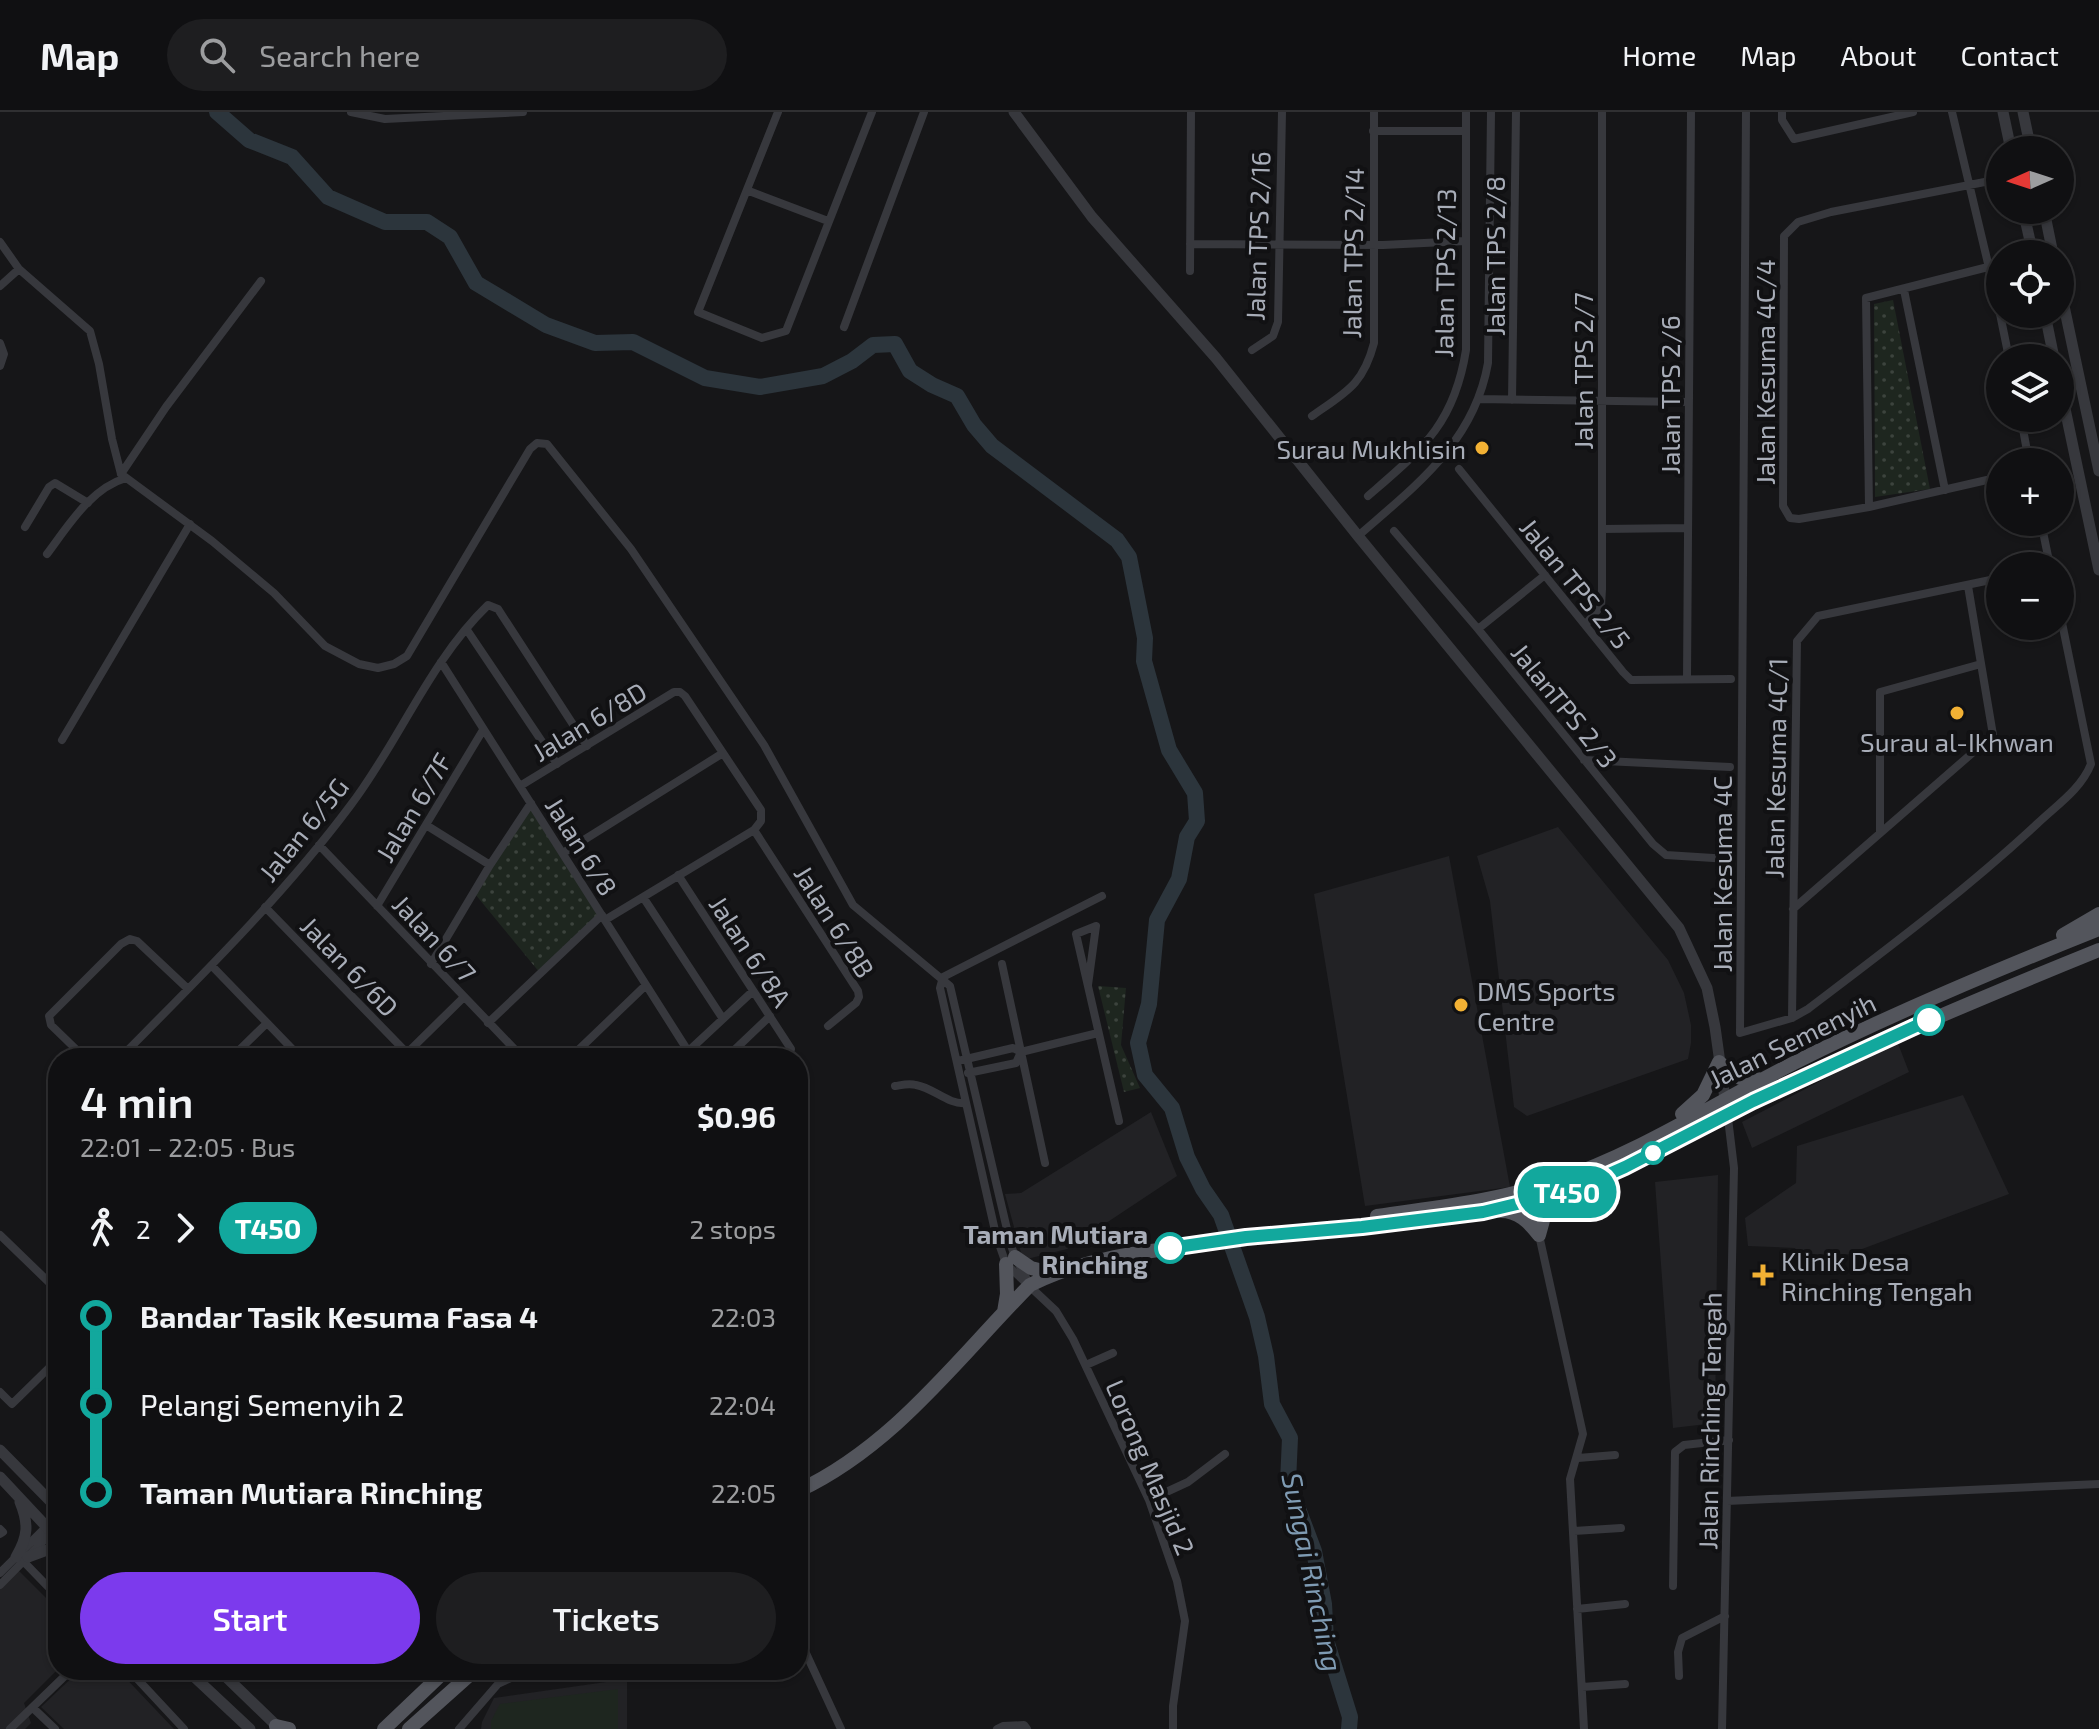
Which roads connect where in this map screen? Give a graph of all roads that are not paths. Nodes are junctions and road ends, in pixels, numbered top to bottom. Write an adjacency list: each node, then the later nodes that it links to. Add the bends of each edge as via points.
1 (351, 112): 22 (street, via 385,119)
2 (520, 112): 22 (street)
3 (778, 112): 30 (street)
4 (872, 112): 31 (street)
5 (924, 112): 44 (street)
6 (1014, 112): 68 (street, via 1092,217 1216,358)
7 (1191, 112): 34 (street)
8 (1282, 112): 35 (street, Jalan TPS 2/16)
9 (1374, 112): 24 (street, Jalan TPS 2/14)
10 (1466, 112): 25 (street, Jalan TPS 2/13)
11 (1491, 112): 49 (street, via 1488,363)
12 (1516, 112): 50 (street, Jalan TPS 2/8)
13 (1602, 112): 51 (street, Jalan TPS 2/7)
14 (1691, 112): 52 (street, Jalan TPS 2/6)
15 (1746, 112): 121 (street, Jalan Kesuma 4C, via 1740,1033)
16 (1782, 112): 23 (street, via 1794,139)
17 (1861, 112): 23 (street)
18 (1913, 112): 23 (street)
19 (1952, 112): 29 (street)
20 (2003, 112): 26 (street)
21 (2023, 112): 27 (street)
22 (426, 115)
23 (1863, 123)
24 (1373, 131): 25 (street); 36 (street, Jalan TPS 2/14)
25 (1466, 131): 32 (street, Jalan TPS 2/13)
26 (2008, 136)
27 (2028, 136)
28 (1986, 182): 29 (street, Jalan Kesuma 4C/4)
29 (1971, 185): 37 (street); 62 (street, Jalan Kesuma 4C/4, via 1831,212 1798,222 1784,236 1783,506 1790,518 1799,519)
30 (749, 191): 31 (street); 31 (street, via 698,312 762,338 786,331)
31 (828, 221)
32 (1465, 241): 36 (street); 60 (street, Jalan TPS 2/13, via 1466,350 1454,399 1419,452)
33 (0, 242): 39 (street)
34 (1190, 244): 35 (street); 40 (street)
35 (1280, 244): 36 (street); 47 (street, Jalan TPS 2/16, via 1278,322 1273,336)
36 (1373, 245): 53 (street, Jalan TPS 2/14, via 1374,343 1368,366 1353,387)
37 (1986, 257)
38 (1986, 268): 43 (street)
39 (19, 269): 42 (street); 57 (street, via 90,331)
40 (1190, 271)
41 (261, 281): 57 (street, via 166,407)
42 (0, 286)
43 (1904, 290): 59 (street); 62 (street, via 1866,298)
44 (844, 327)
45 (2069, 328): 56 (street)
46 (0, 343): 48 (street)
47 (1252, 350)
48 (0, 366)
49 (1478, 399): 50 (street); 68 (street, via 1444,458)
50 (1512, 400): 51 (street)
51 (1603, 401): 52 (street); 66 (street, Jalan TPS 2/7)
52 (1689, 402): 65 (street, Jalan TPS 2/6)
53 (1312, 416)
54 (2070, 432): 70 (street)
55 (1459, 469): 71 (street, Jalan TPS 2/5)
56 (2099, 471)
57 (124, 476): 61 (street); 63 (street)
58 (1986, 480): 59 (street, Jalan Kesuma 4C/4)
59 (1945, 490): 62 (street, Jalan Kesuma 4C/4)
60 (1368, 496)
61 (88, 503): 64 (street, via 55,483); 69 (street)
62 (1869, 507)
63 (190, 524): 83 (street); 113 (street, via 274,593 325,646 378,668 407,656 530,449 547,444 631,549 764,745 853,905)
64 (25, 527)
65 (1688, 528): 66 (street); 80 (street, Jalan TPS 2/6)
66 (1602, 529): 74 (street, Jalan TPS 2/7, via 1601,606)
67 (1394, 531): 75 (street, JalanTPS 2/3)
68 (1358, 536): 141 (street, via 1679,928 1707,988)
69 (47, 554)
70 (2099, 570)
71 (1545, 575): 74 (street, Jalan TPS 2/5); 75 (street)
72 (1986, 582): 73 (street, Jalan Kesuma 4C/1)
73 (1968, 586): 79 (street); 103 (street, Jalan Kesuma 4C/1, via 1818,616 1797,641)
74 (1585, 625): 80 (street, Jalan TPS 2/5, via 1631,680)
75 (1478, 629): 86 (street, JalanTPS 2/3)
76 (467, 630): 78 (street, Jalan 6/5G); 84 (street, Jalan 6/5G, via 488,605 498,609); 87 (street)
77 (2066, 640): 121 (street, Jalan Kesuma 4C, via 2091,764 2083,782 1929,916)
78 (441, 662): 82 (street, Jalan 6/8); 94 (street, Jalan 6/5G, via 352,805)
79 (1981, 664): 93 (street, via 1993,735); 93 (street, via 1880,692)
80 (1687, 679): 81 (street, Jalan TPS 2/5)
81 (1731, 679)
82 (483, 730): 89 (street, Jalan 6/8); 91 (street, Jalan 6/7F)
83 (62, 740)
84 (587, 746): 85 (street, Jalan 6/8D, via 680,692); 87 (street, Jalan 6/8D)
85 (723, 753): 92 (street, via 761,810); 95 (street)
86 (1584, 760): 88 (street); 96 (street, JalanTPS 2/3, via 1666,855)
87 (557, 764): 89 (street, Jalan 6/8D)
88 (1730, 767)
89 (520, 786): 90 (street, Jalan 6/8)
90 (531, 803): 95 (street, Jalan 6/8); 97 (street)
91 (426, 825): 97 (street); 101 (street, Jalan 6/7F)
92 (754, 830): 98 (street); 125 (street, Jalan 6/8B, via 858,991 856,1003)
93 (1880, 833): 103 (street)
94 (319, 845): 101 (street, Jalan 6/7); 102 (street, Jalan 6/5G)
95 (563, 853): 105 (street, Jalan 6/8)
96 (1729, 859)
97 (490, 865): 110 (street)
98 (678, 875): 100 (street); 118 (street, Jalan 6/8A)
99 (1102, 896): 113 (street)
100 (643, 897): 105 (street); 122 (street)
101 (377, 906): 110 (street, Jalan 6/7)
102 (265, 907): 112 (street, Jalan 6/5G); 131 (street, Jalan 6/6D)
103 (1793, 909): 121 (street, Jalan Kesuma 4C/1)
104 (2099, 914): 109 (main road)
105 (603, 917): 115 (street, Jalan 6/8); 124 (street)
106 (2099, 929): 109 (main road, Jalan Semenyih)
107 (2099, 950): 114 (main road, Jalan Semenyih)
108 (2099, 961): 114 (main road)
109 (2017, 962): 143 (main road, Jalan Semenyih)
110 (431, 964): 119 (street, Jalan 6/7)
111 (1002, 964): 139 (street)
112 (212, 966): 117 (street, Jalan 6/5G); 123 (street)
113 (943, 977): 140 (street, via 940,988)
114 (2015, 984): 147 (main road, Jalan Semenyih)
115 (646, 985): 134 (street); 135 (street, Jalan 6/8)
116 (1088, 985): 116 (street, via 1076,934 1096,926 1095,935); 126 (street)
117 (188, 989): 127 (street, via 130,939 49,1016 51,1025); 128 (street, Jalan 6/5G)
118 (753, 991): 120 (street, Jalan 6/8A); 122 (street)
119 (463, 998): 124 (street, Jalan 6/7); 132 (street)
120 (770, 1016): 137 (street); 138 (street, Jalan 6/8A)
121 (1792, 1018)
122 (723, 1019): 136 (street)
123 (267, 1023): 129 (street); 130 (street)
124 (488, 1023): 133 (street, Jalan 6/7)
125 (828, 1026)
126 (1098, 1033): 139 (street); 148 (street)
127 (75, 1048)
128 (130, 1048)
129 (241, 1048)
130 (291, 1048)
131 (397, 1048)
132 (412, 1048)
133 (511, 1048)
134 (580, 1048)
135 (686, 1048)
136 (691, 1048)
137 (736, 1048)
138 (787, 1048)
139 (1021, 1052): 140 (street, via 1013,1048); 142 (street, via 1016,1063); 150 (street)
140 (962, 1060): 142 (street)
141 (1719, 1062): 143 (main road, via 1734,1077); 145 (street); 149 (main road, via 1696,1103)
142 (965, 1074): 146 (street); 157 (street)
143 (1763, 1079): 145 (main road, Jalan Semenyih)
144 (895, 1086): 146 (street, via 913,1084 956,1104)
145 (1725, 1099): 147 (street, Jalan Rinching Tengah); 149 (main road, Jalan Semenyih)
146 (966, 1103): 157 (street, via 996,1235)
147 (1728, 1115): 151 (main road, Jalan Semenyih); 168 (street, Jalan Rinching Tengah, via 1734,1168)
148 (1119, 1121)
149 (1653, 1137): 152 (main road, Jalan Semenyih)
150 (1045, 1163)
151 (1571, 1191): 152 (main road, Jalan Semenyih); 156 (main road, via 1544,1217)
152 (1533, 1195): 153 (main road, Jalan Semenyih); 154 (main road, Jalan Semenyih, via 1507,1194); 156 (street)
153 (1483, 1212): 154 (main road, Jalan Semenyih); 156 (main road, via 1510,1211)
154 (1294, 1232): 158 (main road, Jalan Semenyih, via 1121,1255)
155 (0, 1235): 160 (street)
156 (1539, 1235): 172 (street, via 1583,1434)
157 (1010, 1261): 159 (main road); 161 (street, Lorong Masjid 2); 162 (main road)
158 (1078, 1266): 159 (main road, Jalan Semenyih); 161 (main road, Jalan Semenyih)
159 (1056, 1274): 161 (main road, Jalan Semenyih)
160 (48, 1281)
161 (1033, 1288): 162 (main road, Jalan Semenyih); 163 (main road, Jalan Semenyih); 165 (street, Lorong Masjid 2, via 1056,1311)
162 (1004, 1312): 163 (main road, Jalan Semenyih)
163 (987, 1331): 175 (main road, Jalan Semenyih, via 907,1416 862,1454)
164 (1113, 1353): 165 (street)
165 (1086, 1365): 177 (street, Lorong Masjid 2)
166 (48, 1369): 167 (street, via 12,1404)
167 (0, 1392)
168 (1729, 1440): 179 (street, Jalan Rinching Tengah); 189 (street, via 1684,1445 1675,1452)
169 (0, 1450): 178 (street)
170 (1225, 1454): 177 (street, via 1188,1482)
171 (1615, 1455): 172 (street)
172 (1578, 1458): 182 (street, via 1570,1479)
173 (0, 1477): 176 (street)
174 (2099, 1484): 179 (street)
175 (808, 1486)
176 (16, 1494): 180 (street); 185 (street, via 28,1528)
177 (1149, 1500): 216 (street, Lorong Masjid 2, via 1185,1621)
178 (48, 1501)
179 (1727, 1501): 192 (street, Jalan Rinching Tengah)
180 (48, 1526)
181 (1621, 1528): 182 (street)
182 (1574, 1531): 191 (street)
183 (48, 1536): 185 (street)
184 (48, 1550): 185 (street)
185 (23, 1559): 186 (street); 187 (street); 188 (street)
186 (0, 1573)
187 (0, 1585)
188 (48, 1586)
189 (1673, 1586)
190 (1625, 1604): 191 (street)
191 (1577, 1609): 203 (street)
192 (1725, 1616): 194 (street, via 1682,1638); 218 (street, Jalan Rinching Tengah)
193 (808, 1658): 213 (street)
194 (1679, 1676)
195 (61, 1680): 204 (street)
196 (138, 1680): 209 (street)
197 (198, 1680): 210 (street)
198 (230, 1680): 205 (street)
199 (435, 1680): 206 (main road)
200 (464, 1680): 211 (main road)
201 (505, 1680): 212 (street)
202 (1625, 1684): 203 (street)
203 (1582, 1687): 217 (street)
204 (33, 1708): 207 (street); 208 (street)
205 (282, 1728)
206 (381, 1728)
207 (10, 1729)
208 (55, 1729)
209 (184, 1729)
210 (250, 1729)
211 (409, 1729)
212 (459, 1729)
213 (841, 1729)
214 (997, 1729): 215 (street)
215 (1027, 1729)
216 (1173, 1729)
217 (1584, 1729)
218 (1722, 1729)

